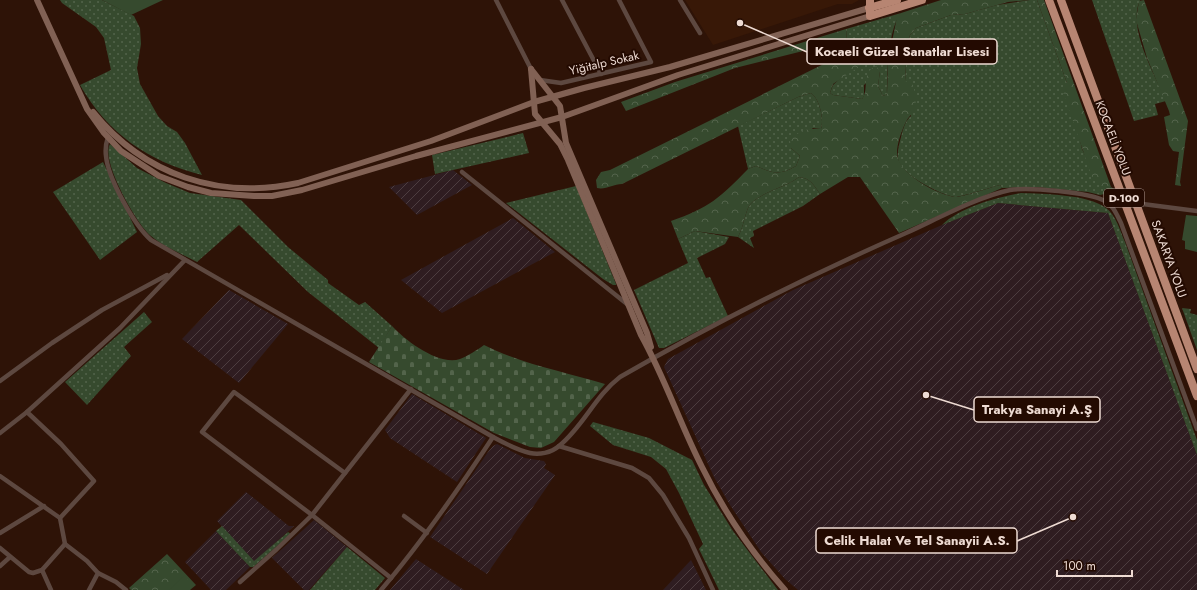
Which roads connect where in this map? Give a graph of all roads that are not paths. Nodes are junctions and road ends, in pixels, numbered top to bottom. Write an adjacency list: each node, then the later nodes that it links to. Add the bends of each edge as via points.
1 (37, 0): 17 (main road)
2 (496, 0): 13 (street)
3 (562, 0): 15 (street)
4 (619, 0): 12 (street, Yiğitalp Sokak)
5 (680, 0): 11 (street)
6 (896, 0): 10 (highway)
7 (922, 0): 10 (highway)
8 (1049, 0): 33 (highway, KOCAELİ YOLU / D-100)
9 (1062, 0): 24 (highway, SAKARYA YOLU / D-100)
10 (873, 7): 14 (main road); 20 (main road)
11 (700, 33)
12 (651, 62): 14 (street); 15 (street, Yiğitalp Sokak)
13 (531, 69): 16 (main road); 19 (main road)
14 (661, 70): 18 (main road)
15 (601, 74): 16 (street, Yiğitalp Sokak, via 561,83)
16 (540, 80): 18 (main road)
17 (75, 86): 19 (main road, via 111,133 144,158 193,181 237,189 298,183 431,141); 22 (main road, via 87,109)
18 (554, 96): 19 (main road); 20 (main road, via 560,106)
19 (534, 102): 21 (main road, via 535,114)
20 (562, 117): 21 (main road); 29 (main road, via 566,142 647,333)
21 (542, 123): 22 (main road, via 416,156 302,190 254,196 211,193 169,180 131,158); 28 (main road, via 564,150)
22 (108, 137): 26 (street, via 105,149 108,165 136,223 151,240)
23 (462, 172): 28 (street)
24 (1135, 203): 25 (street); 30 (highway, SAKARYA YOLU / D-100)
25 (1197, 211)
26 (185, 260): 27 (street); 32 (street)
27 (171, 273): 31 (street, via 102,310); 34 (street, via 120,328)
28 (628, 305): 29 (main road)
29 (654, 358): 35 (street, via 796,283 997,194 1010,190 1080,194 1106,201 1118,217); 38 (street, via 620,377 608,387); 60 (main road, via 691,444 718,498 750,547)
30 (1197, 369)
31 (0, 381)
32 (411, 389): 37 (street); 39 (street)
33 (1197, 396)
34 (27, 412): 36 (street); 44 (street, via 61,444 94,481)
35 (1197, 429)
36 (0, 433)
37 (493, 437): 38 (street, via 529,453 548,452); 46 (street)
38 (559, 446): 59 (street, via 632,468 649,478 663,495 689,538)
39 (345, 473): 42 (street); 42 (street, via 234,392 202,432)
40 (0, 476): 41 (street)
41 (44, 506): 44 (street); 45 (street)
42 (312, 515): 53 (street); 54 (street)
43 (404, 516): 46 (street)
44 (60, 518): 47 (street)
45 (0, 532)
46 (426, 533): 53 (street)
47 (65, 544): 51 (street); 52 (street, via 87,561)
48 (0, 548): 49 (street)
49 (10, 557): 50 (street); 51 (street, via 29,572)
50 (0, 566)
51 (42, 570): 55 (street)
52 (98, 574): 56 (street); 57 (street)
53 (391, 578): 58 (street)
54 (240, 582)
55 (51, 590)
56 (89, 590)
57 (126, 590)
58 (381, 590)
59 (713, 590)
60 (785, 590)

